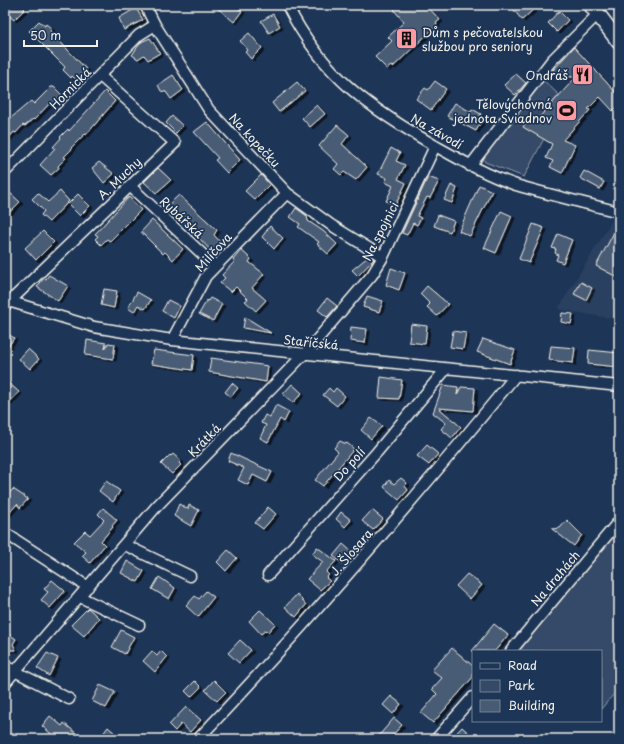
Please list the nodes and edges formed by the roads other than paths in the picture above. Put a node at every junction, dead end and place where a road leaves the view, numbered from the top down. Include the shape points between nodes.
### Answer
1 (145, 5) edge
2 (287, 5) edge
3 (595, 9) edge
4 (155, 24) junction
5 (619, 42) edge
6 (100, 76) junction
7 (435, 146) junction
8 (470, 166) junction
9 (5, 172) edge
10 (130, 186) junction
11 (288, 193) junction
12 (619, 212) edge
13 (383, 257) junction
14 (215, 266) junction
15 (7, 303) edge
16 (172, 340) junction
17 (303, 355) junction
18 (446, 368) junction
19 (516, 376) junction
20 (619, 386) edge
21 (619, 522) edge
22 (5, 533) edge
23 (125, 545) junction
24 (268, 575) dead end
25 (190, 576) dead end
26 (88, 587) junction
27 (80, 597) junction
28 (139, 625) dead end
29 (512, 650) edge
30 (5, 666) edge
31 (14, 672) junction
32 (5, 683) edge
33 (472, 698) edge
34 (69, 699) dead end
35 (198, 739) edge
36 (436, 739) edge

1 - 4 street, Na kopečku
2 - 7 street, Na závodí via 319,56 343,84 368,105
3 - 5 street
3 - 8 street
4 - 6 street, Hornická via 139,35
4 - 11 street, Na kopečku via 209,110
6 - 9 street, Hornická
6 - 10 street, A. Muchy via 175,143
7 - 8 street, Na závodí
7 - 13 street, Na spojnici
8 - 12 street, Na závodí via 515,184
10 - 14 street, Rybářská
10 - 15 street, A. Muchy
11 - 13 street, Na kopečku via 331,225
11 - 14 street, Milíčova
13 - 17 street, Na spojnici via 358,291
14 - 16 street, Milíčova via 206,276
15 - 16 street, Staříčská via 94,327
16 - 17 street, Staříčská
17 - 18 street, Staříčská
17 - 23 street, Krátká via 156,507
18 - 19 street, Staříčská
18 - 24 street, Do polí via 377,452
19 - 20 street, Staříčská
19 - 35 street, J. Šlosara via 348,576
21 - 29 street, Na drahách
22 - 26 street
23 - 25 street
23 - 26 street, Krátká
26 - 27 street, Krátká
27 - 28 street
27 - 31 street, Krátká
30 - 31 street
31 - 32 street, Krátká
31 - 34 street
33 - 36 street

